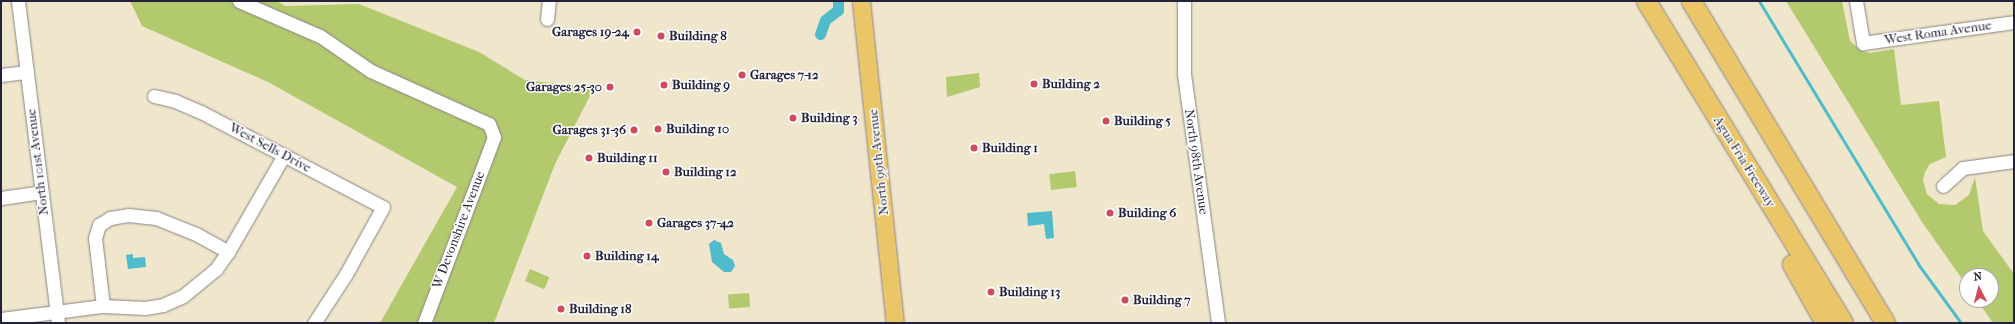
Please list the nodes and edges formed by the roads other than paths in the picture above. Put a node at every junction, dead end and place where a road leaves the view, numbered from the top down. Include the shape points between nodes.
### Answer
1 (18, 1) edge
2 (239, 1) edge
3 (549, 1) edge
4 (862, 1) edge
5 (1184, 1) edge
6 (1646, 1) edge
7 (1691, 1) edge
8 (1856, 1) edge
9 (547, 19) dead end
10 (2014, 22) edge
11 (1713, 37) junction
12 (1675, 51) junction
13 (27, 72) junction
14 (1, 75) edge
15 (154, 96) dead end
16 (284, 156) junction
17 (2014, 161) edge
18 (1943, 186) dead end
19 (42, 192) junction
20 (1, 198) edge
21 (228, 252) junction
22 (103, 306) junction
23 (57, 318) edge
24 (1, 319) edge
25 (314, 323) edge
26 (424, 323) edge
27 (895, 323) edge
28 (1218, 323) edge
29 (1825, 323) edge
30 (1843, 323) edge
31 (1885, 323) edge
32 (1900, 323) edge

1 - 13 street, North 101st Avenue
2 - 26 street, W Devonshire Avenue via 320,36 371,71 489,124 494,137
3 - 9 street
4 - 27 main road, North 99th Avenue
5 - 28 street, North 98th Avenue via 1184,74
6 - 12 highway, Agua Fria Freeway
7 - 11 highway
8 - 10 street, West Roma Avenue via 1863,43
11 - 31 highway
11 - 32 highway via 1754,90
12 - 29 highway via 1701,116 1804,284
12 - 30 highway, Agua Fria Freeway
13 - 14 street
13 - 19 street, North 101st Avenue
15 - 16 street, West Sells Drive via 175,101 201,112
16 - 21 street
16 - 25 street, West Sells Drive via 383,208 346,274
17 - 18 street via 1963,168
19 - 20 street
19 - 23 street, North 101st Avenue
21 - 22 street via 216,269 194,289 176,299 145,308
21 - 22 street via 196,234 156,218 128,215 110,218 99,225 95,238
22 - 23 street
23 - 24 street

